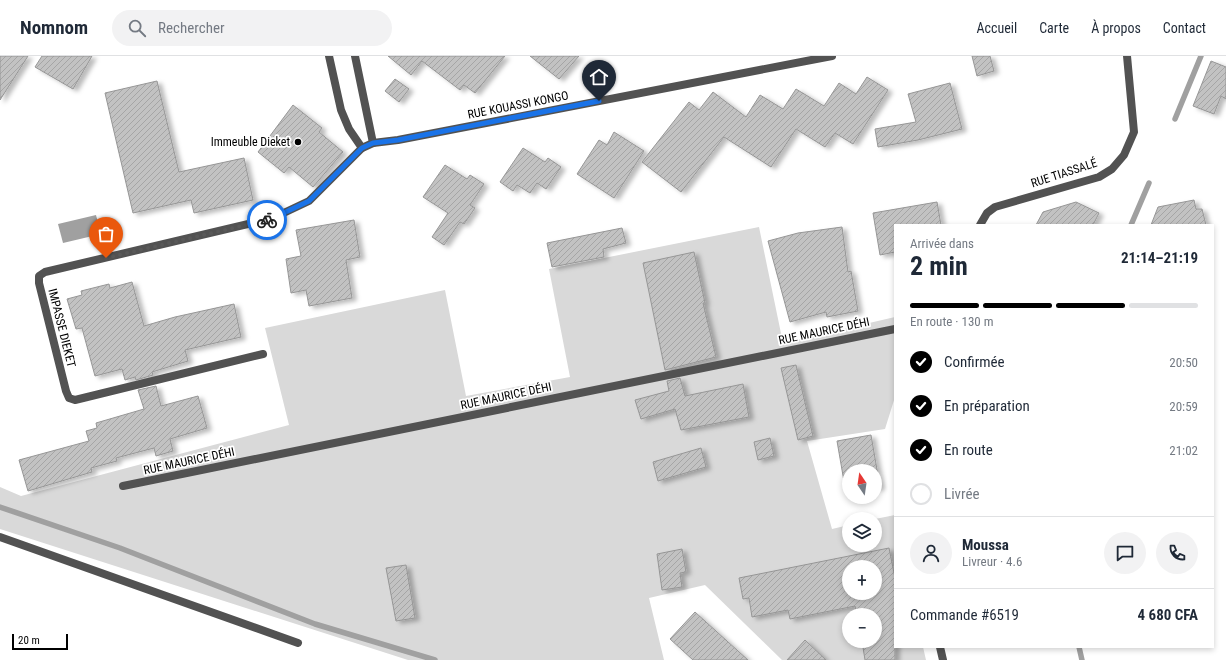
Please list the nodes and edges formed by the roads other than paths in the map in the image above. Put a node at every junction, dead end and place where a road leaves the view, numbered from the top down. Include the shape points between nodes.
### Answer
1 (329, 56) edge
2 (355, 56) edge
3 (832, 56) edge
4 (1126, 56) edge
5 (373, 143) junction
6 (362, 148) junction
7 (981, 224) edge
8 (894, 329) edge
9 (263, 354) dead end
10 (123, 486) dead end
11 (0, 537) edge
12 (298, 643) dead end
13 (940, 648) edge
14 (943, 660) edge

1 - 6 street via 341,110
2 - 5 street
3 - 5 street, RUE KOUASSI KONGO
4 - 7 street, RUE TIASSALÉ via 1134,132 1124,155 1112,169 1099,177 995,207 987,212
5 - 6 street, RUE KOUASSI KONGO
6 - 9 street, IMPASSE DIEKET via 309,201 273,218 45,272 39,276 66,391 69,398 74,400
8 - 10 street, RUE MAURICE DÉHI
11 - 12 street
13 - 14 street

